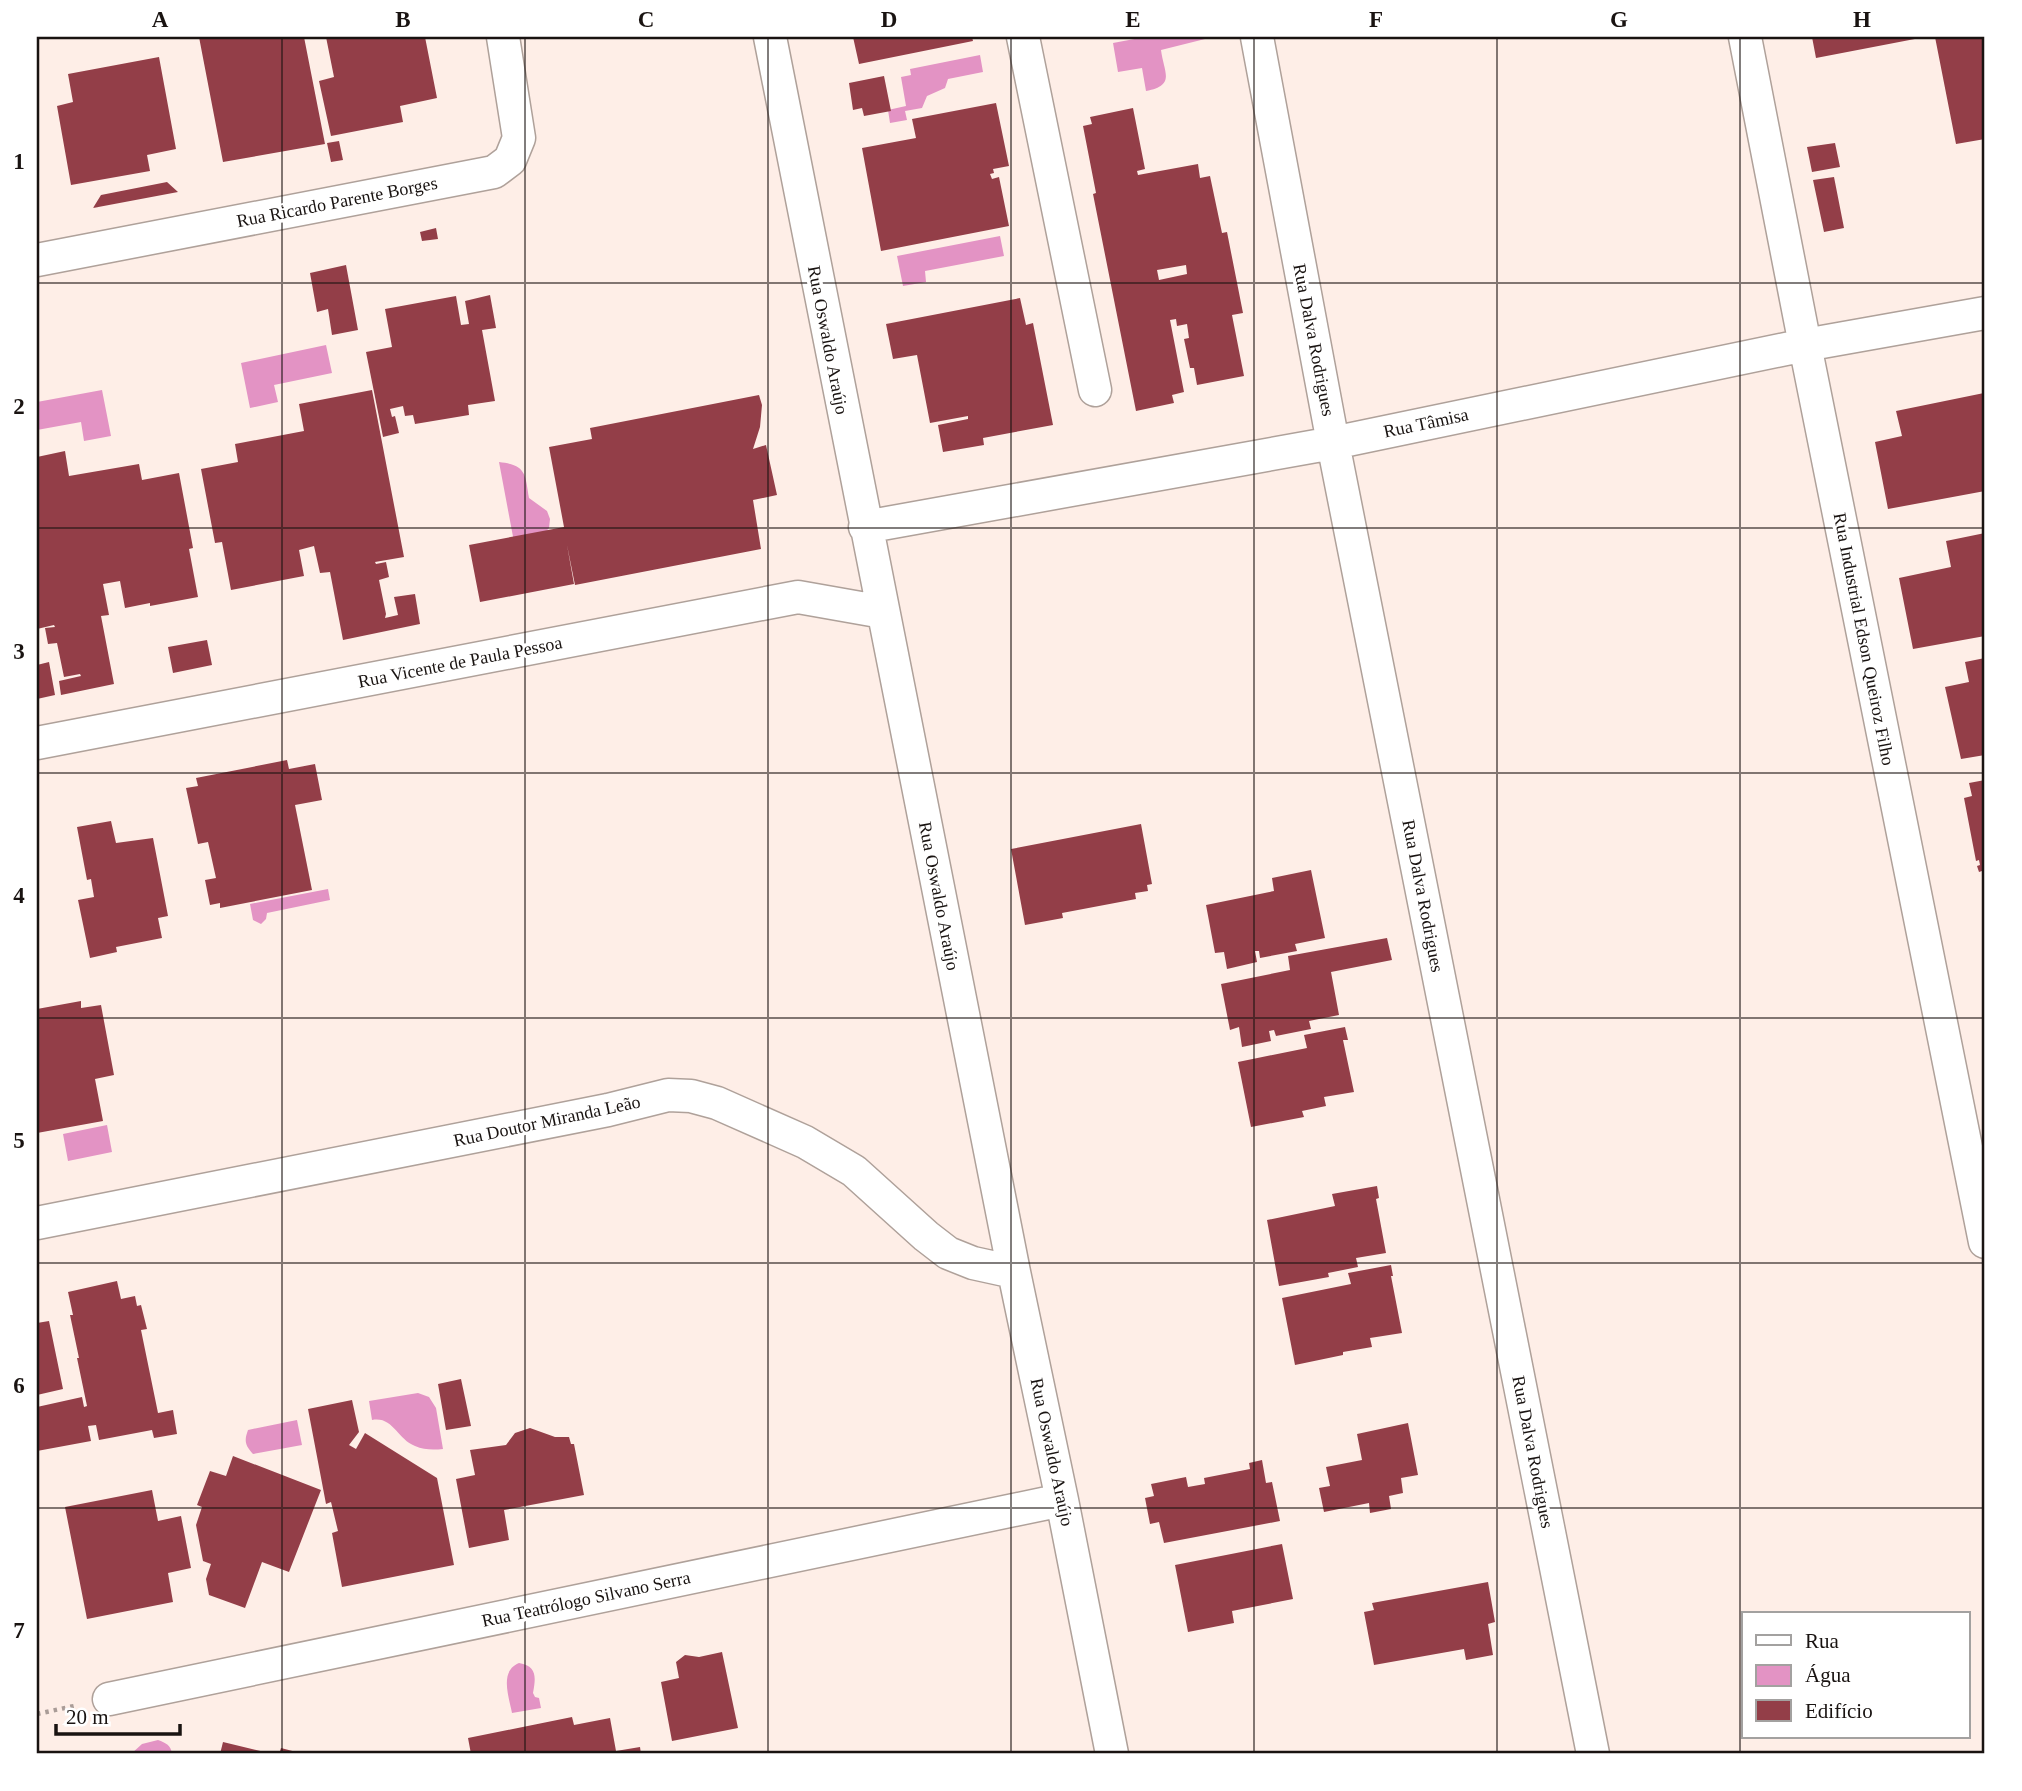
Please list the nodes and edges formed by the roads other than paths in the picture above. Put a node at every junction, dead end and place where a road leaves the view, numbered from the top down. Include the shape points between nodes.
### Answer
1 (503, 37) edge
2 (770, 37) edge
3 (1023, 37) edge
4 (1257, 37) edge
5 (1745, 37) edge
6 (37, 260) edge
7 (1985, 313) edge
8 (1805, 345) junction
9 (1095, 390) dead end
10 (1333, 443) junction
11 (865, 527) junction
12 (883, 612) junction
13 (37, 743) edge
14 (37, 1223) edge
15 (1985, 1242) edge
16 (1014, 1272) junction
17 (1062, 1500) junction
18 (109, 1699) dead end
19 (1112, 1754) edge
20 (1593, 1754) edge

1 - 6 street, Rua Ricardo Parente Borges via 519,138 510,160 494,172
2 - 11 street, Rua Oswaldo Araújo
3 - 9 street
4 - 10 street, Rua Dalva Rodrigues
5 - 8 street, Rua Industrial Edson Queiroz Filho
7 - 8 street, Rua Tâmisa
8 - 10 street, Rua Tâmisa
8 - 15 street, Rua Industrial Edson Queiroz Filho
10 - 11 street, Rua Tâmisa
10 - 20 street, Rua Dalva Rodrigues
11 - 12 street, Rua Oswaldo Araújo
12 - 13 street, Rua Vicente de Paula Pessoa via 798,597
12 - 16 street, Rua Oswaldo Araújo
14 - 16 street, Rua Doutor Miranda Leão via 668,1096 691,1096 805,1142 853,1171 948,1253 973,1264
16 - 17 street, Rua Oswaldo Araújo
17 - 18 street, Rua Teatrólogo Silvano Serra
17 - 19 street, Rua Oswaldo Araújo

